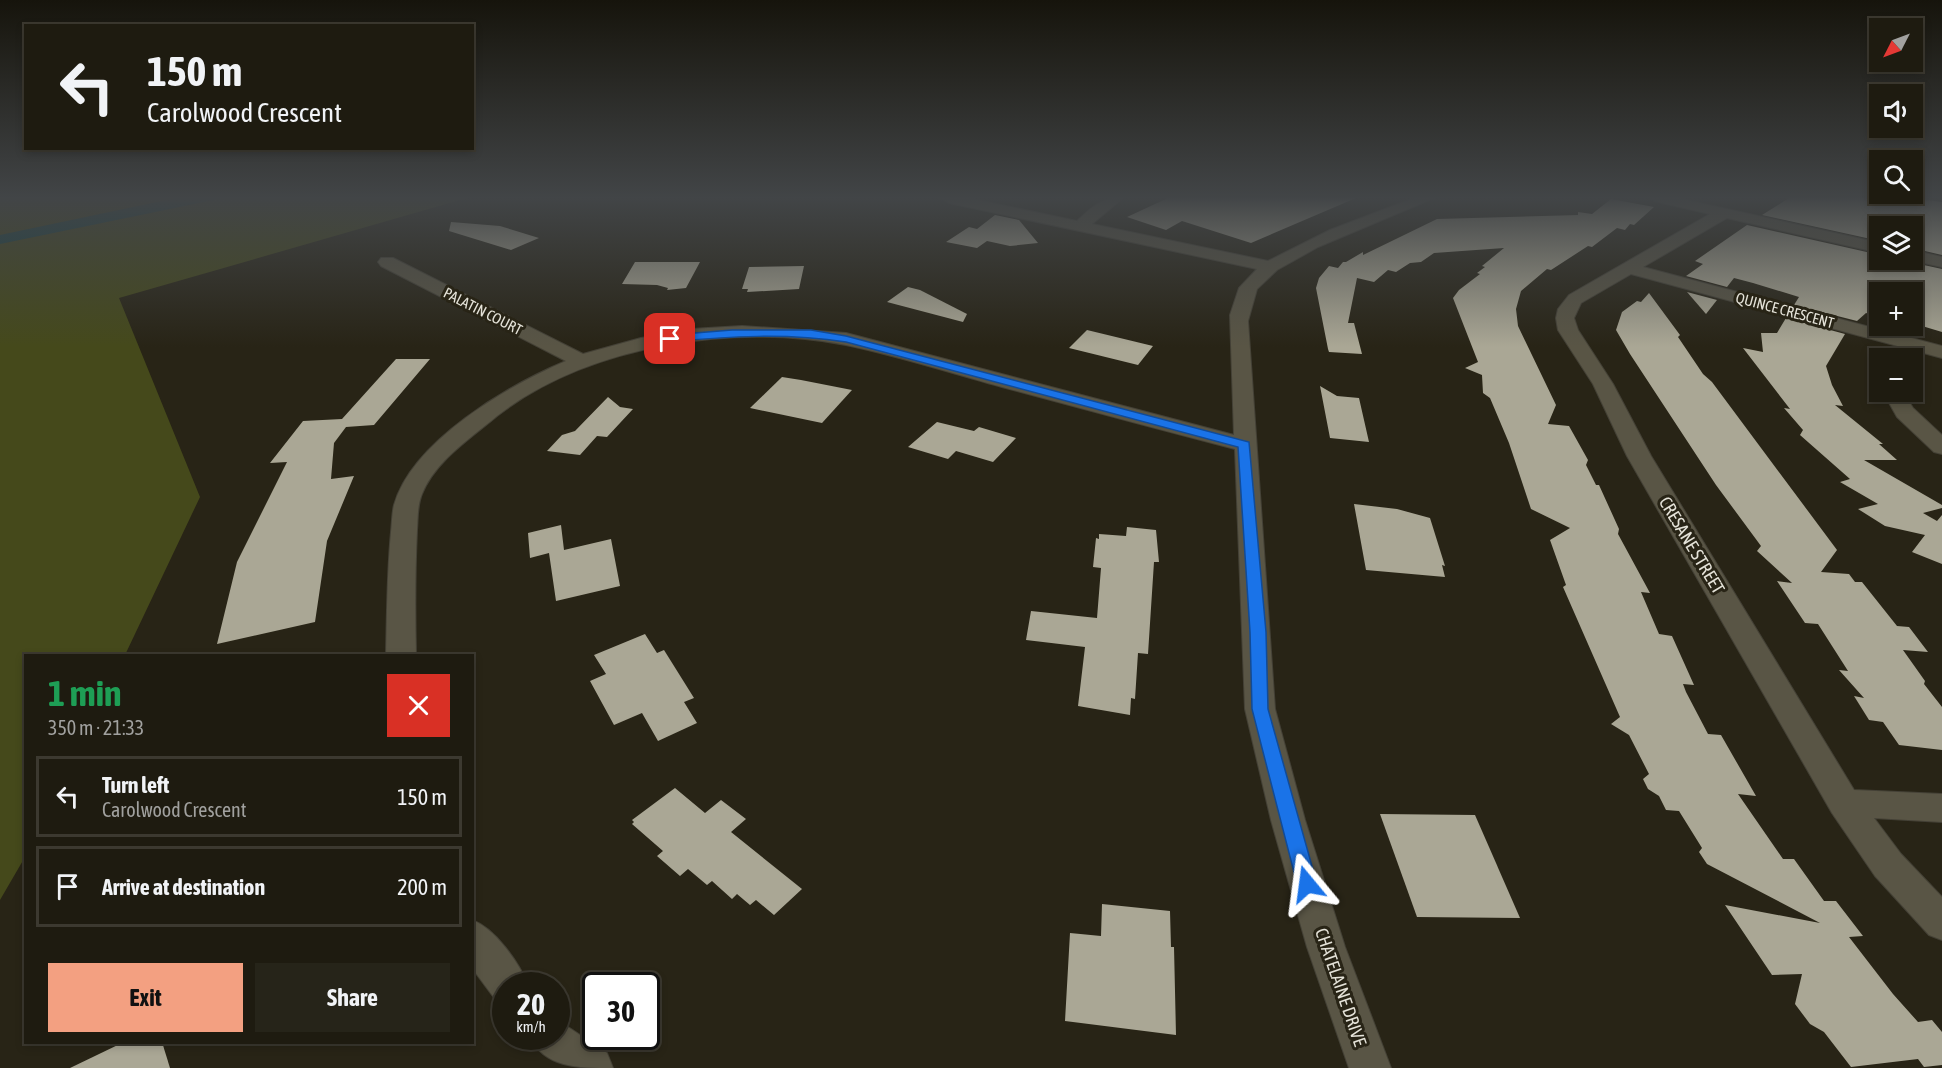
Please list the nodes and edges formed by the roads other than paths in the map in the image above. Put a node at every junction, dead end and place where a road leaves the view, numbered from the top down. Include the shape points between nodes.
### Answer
1 (1185, 248) edge
2 (1307, 248) edge
3 (1663, 248) edge
4 (1923, 258) edge
5 (387, 262) dead end
6 (1942, 262) edge
7 (1271, 267) junction
8 (1628, 268) junction
9 (1894, 348) edge
10 (1923, 351) edge
11 (1942, 352) edge
12 (579, 360) junction
13 (1899, 402) edge
14 (1244, 445) junction
15 (1942, 447) edge
16 (401, 654) edge
17 (1844, 803) junction
18 (1942, 808) edge
19 (1942, 923) edge
20 (474, 940) edge
21 (498, 972) edge
22 (568, 1050) edge
23 (592, 1068) edge
24 (1370, 1068) edge

1 - 7 street
2 - 7 street, CHATELAINE DRIVE
3 - 8 street, CRESANE STREET
4 - 6 street
5 - 12 street, PALATIN COURT
7 - 14 street, CHATELAINE DRIVE via 1241,299
8 - 9 street, QUINCE CRESCENT
8 - 17 street, CRESANE STREET via 1575,299 1567,309 1568,330 1603,384 1639,456
10 - 11 street, QUINCE CRESCENT
12 - 14 street via 644,343 702,334 811,334 846,339
12 - 16 street via 482,414 432,460 416,482 406,506 399,570
13 - 15 street
14 - 24 street, CHATELAINE DRIVE via 1260,709 1326,947
17 - 18 street
17 - 19 street, CRESANE STREET via 1888,866
20 - 21 street
22 - 23 street

